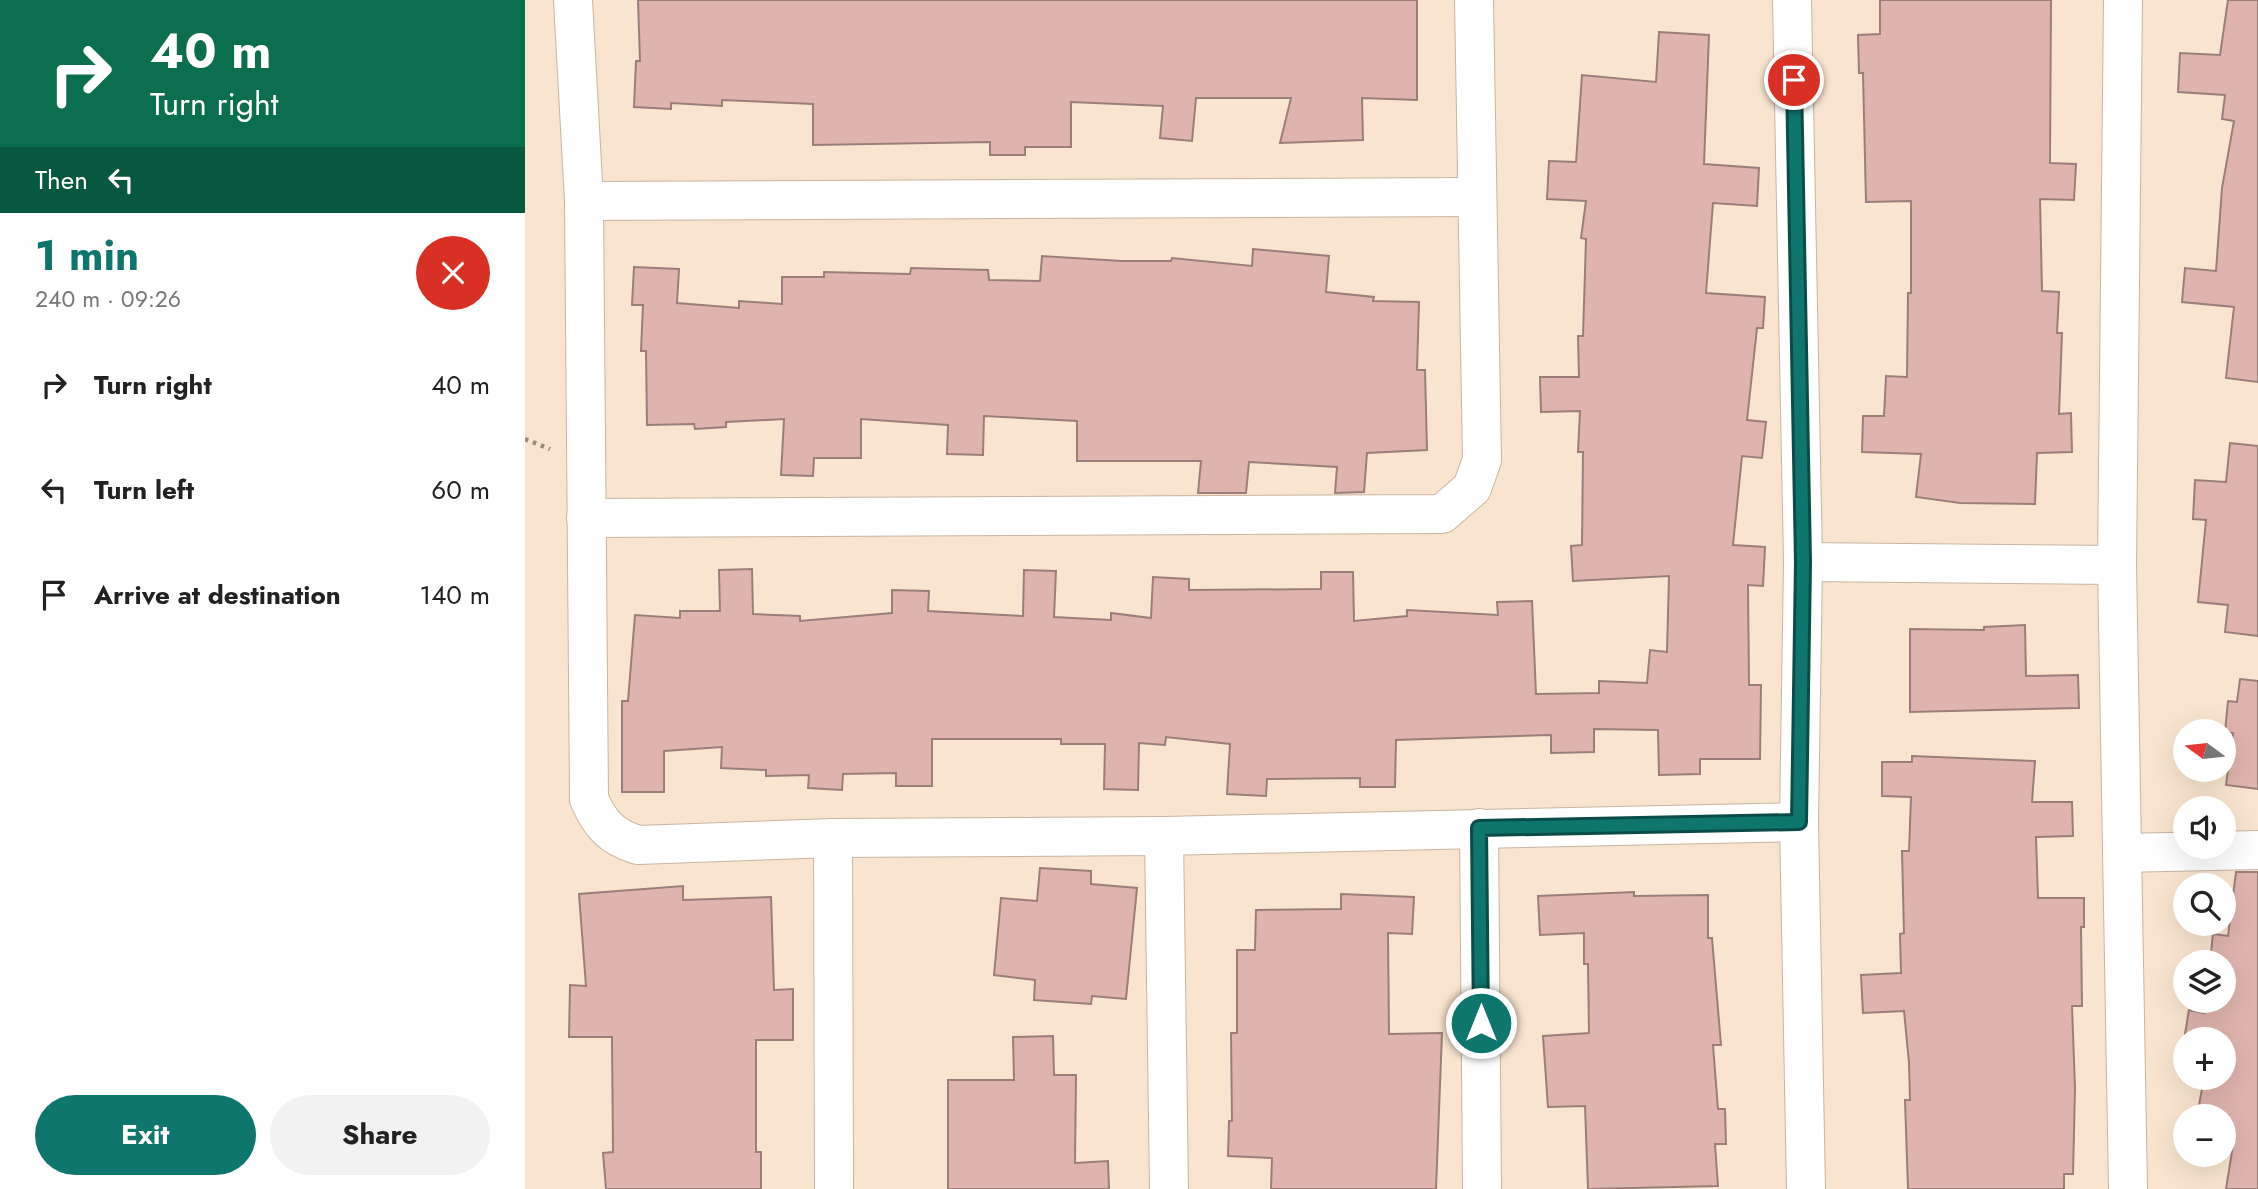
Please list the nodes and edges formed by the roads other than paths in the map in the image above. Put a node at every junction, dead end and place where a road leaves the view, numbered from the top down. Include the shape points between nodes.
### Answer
1 (573, 0) edge
2 (1474, 0) edge
3 (1792, 0) edge
4 (2123, 0) edge
5 (1475, 197) junction
6 (584, 201) junction
7 (586, 518) junction
8 (1803, 562) junction
9 (2117, 565) junction
10 (1799, 822) junction
11 (1479, 828) junction
12 (1164, 836) junction
13 (832, 838) junction
14 (2258, 850) edge
15 (2122, 853) junction
16 (834, 1189) edge
17 (1169, 1189) edge
18 (1482, 1189) edge
19 (1806, 1189) edge
20 (2128, 1189) edge

1 - 6 street
2 - 5 street
3 - 8 street
4 - 9 street
5 - 6 street
5 - 7 street via 1482,460 1472,488 1442,514
6 - 7 street
7 - 13 street via 589,799 599,822 617,839 638,845
8 - 9 street
8 - 10 street
9 - 15 street
10 - 11 street
10 - 19 street
11 - 12 street
11 - 18 street
12 - 13 street
12 - 17 street
13 - 16 street
14 - 15 street
15 - 20 street

